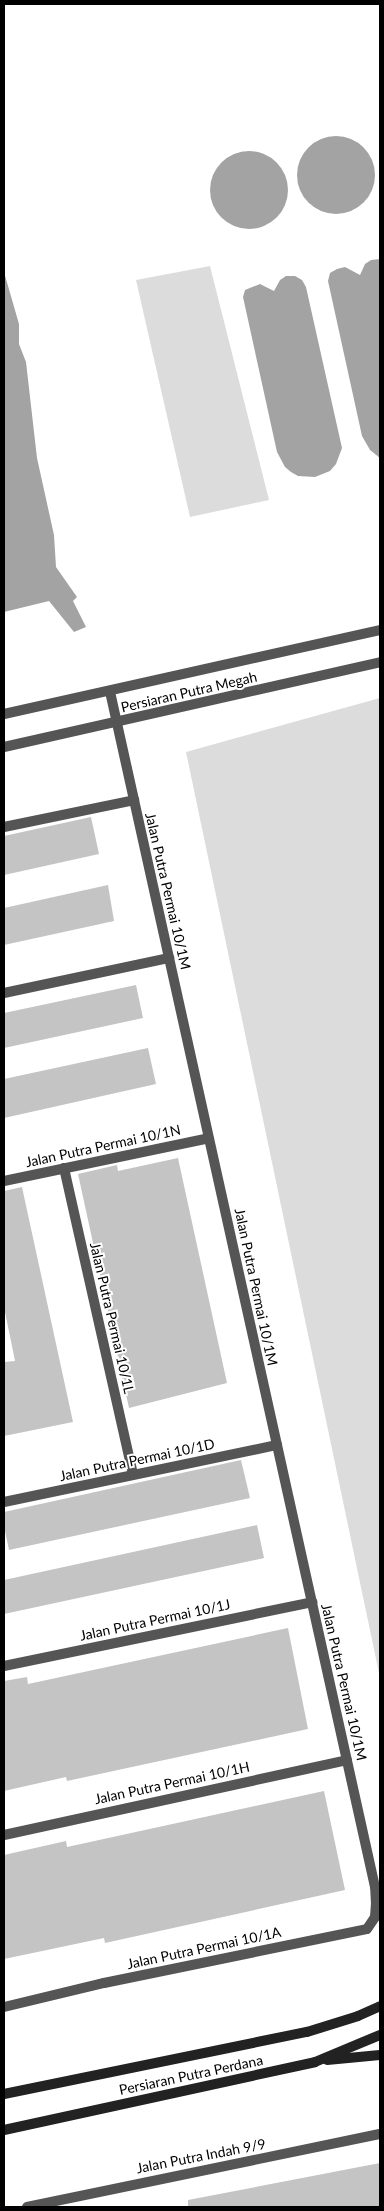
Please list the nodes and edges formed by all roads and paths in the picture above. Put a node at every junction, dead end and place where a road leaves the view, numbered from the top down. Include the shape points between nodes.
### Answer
1 (380, 630) edge
2 (380, 662) edge
3 (110, 692) junction
4 (4, 714) edge
5 (117, 723) junction
6 (4, 747) edge
7 (134, 800) junction
8 (4, 827) edge
9 (169, 958) junction
10 (4, 993) edge
11 (209, 1138) junction
12 (64, 1168) junction
13 (4, 1181) edge
14 (277, 1445) junction
15 (133, 1474) junction
16 (4, 1502) edge
17 (312, 1602) junction
18 (4, 1666) edge
19 (347, 1760) junction
20 (4, 1835) edge
21 (375, 1888) joint
22 (380, 2006) edge
23 (4, 2007) edge
24 (380, 2035) edge
25 (380, 2055) edge
26 (315, 2062) junction
27 (4, 2094) edge
28 (4, 2130) edge
29 (380, 2134) edge
30 (27, 2207) edge

1 - 3 street, Persiaran Putra Megah
2 - 5 street, Persiaran Putra Megah
3 - 4 street, Persiaran Putra Megah
3 - 5 street, Jalan Putra Permai 10/1M
5 - 6 street, Persiaran Putra Megah
5 - 7 street, Jalan Putra Permai 10/1M
7 - 8 street
7 - 9 street, Jalan Putra Permai 10/1M
9 - 10 street
9 - 11 street, Jalan Putra Permai 10/1M
11 - 12 street, Jalan Putra Permai 10/1N
11 - 14 street, Jalan Putra Permai 10/1M
12 - 13 street, Jalan Putra Permai 10/1N
12 - 15 street, Jalan Putra Permai 10/1L
14 - 15 street, Jalan Putra Permai 10/1D
14 - 17 street, Jalan Putra Permai 10/1M
15 - 16 street, Jalan Putra Permai 10/1D
17 - 18 street, Jalan Putra Permai 10/1J
17 - 19 street, Jalan Putra Permai 10/1M
19 - 20 street, Jalan Putra Permai 10/1H
19 - 21 street, Jalan Putra Permai 10/1M
21 - 23 street, Jalan Putra Permai 10/1A via 375,1917 367,1928
22 - 27 main road, Persiaran Putra Perdana via 307,2032
24 - 26 main road, Persiaran Putra Perdana
25 - 26 main road
26 - 28 main road, Persiaran Putra Perdana
29 - 30 street, Jalan Putra Indah 9/9

